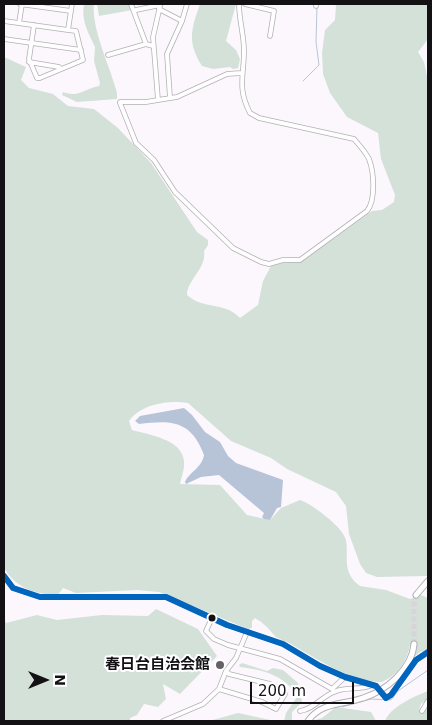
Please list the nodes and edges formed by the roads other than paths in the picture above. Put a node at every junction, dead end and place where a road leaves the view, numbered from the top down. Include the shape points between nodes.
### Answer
1 (21, 4) edge
2 (72, 4) edge
3 (132, 4) edge
4 (187, 4) edge
5 (239, 4) edge
6 (245, 4) edge
7 (160, 6) edge
8 (136, 10) junction
9 (70, 11) junction
10 (4, 21) edge
11 (182, 21) junction
12 (19, 23) junction
13 (34, 25) junction
14 (68, 30) junction
15 (270, 36) dead end
16 (4, 39) edge
17 (31, 44) junction
18 (146, 44) junction
19 (153, 46) junction
20 (81, 50) junction
21 (108, 55) dead end
22 (29, 62) junction
23 (61, 69) junction
24 (241, 73) junction
25 (170, 98) junction
26 (158, 100) junction
27 (4, 576) edge
28 (428, 581) edge
29 (416, 595) tunnel mouth
30 (212, 618) junction
31 (248, 632) junction
32 (414, 644) tunnel mouth
33 (240, 649) junction
34 (428, 652) edge
35 (226, 671) junction
36 (345, 677) junction
37 (372, 685) junction
38 (219, 689) junction
39 (333, 690) junction
40 (379, 690) junction
41 (428, 701) edge
42 (300, 711) dead end
43 (422, 711) dead end
44 (163, 721) edge
45 (308, 721) edge

1 - 9 street
1 - 12 street
2 - 9 street
3 - 8 street
4 - 11 street
5 - 24 street via 244,52
6 - 15 street via 274,11
7 - 8 street
7 - 11 street
7 - 19 street via 153,31
8 - 18 street
9 - 14 street
10 - 12 street
11 - 25 street via 167,54
12 - 13 street
13 - 14 street
13 - 17 street
14 - 20 street via 76,31
16 - 17 street
17 - 20 street
17 - 22 street
18 - 19 street
18 - 21 street
19 - 26 street
20 - 23 street via 83,60
22 - 23 street via 59,66
22 - 23 street via 36,78
24 - 25 street via 227,74
24 - 26 street via 250,113 352,137 369,160 372,177 369,209 300,260 266,264 241,253 175,192 154,160 136,143 120,101
25 - 26 street
27 - 30 street via 13,588 36,597 163,596
28 - 29 street
30 - 31 street
30 - 33 street via 206,628 207,633
31 - 33 street
31 - 36 street via 283,644
32 - 40 street via 412,657 405,668
33 - 35 street
33 - 39 street via 280,659
34 - 40 street via 420,656 388,697
35 - 38 street
35 - 38 street via 270,684 285,694 276,709
36 - 37 street
36 - 39 street
37 - 39 street
37 - 40 street
38 - 44 street via 203,704
39 - 42 street via 312,707
40 - 45 street via 364,698 325,707
41 - 43 street

